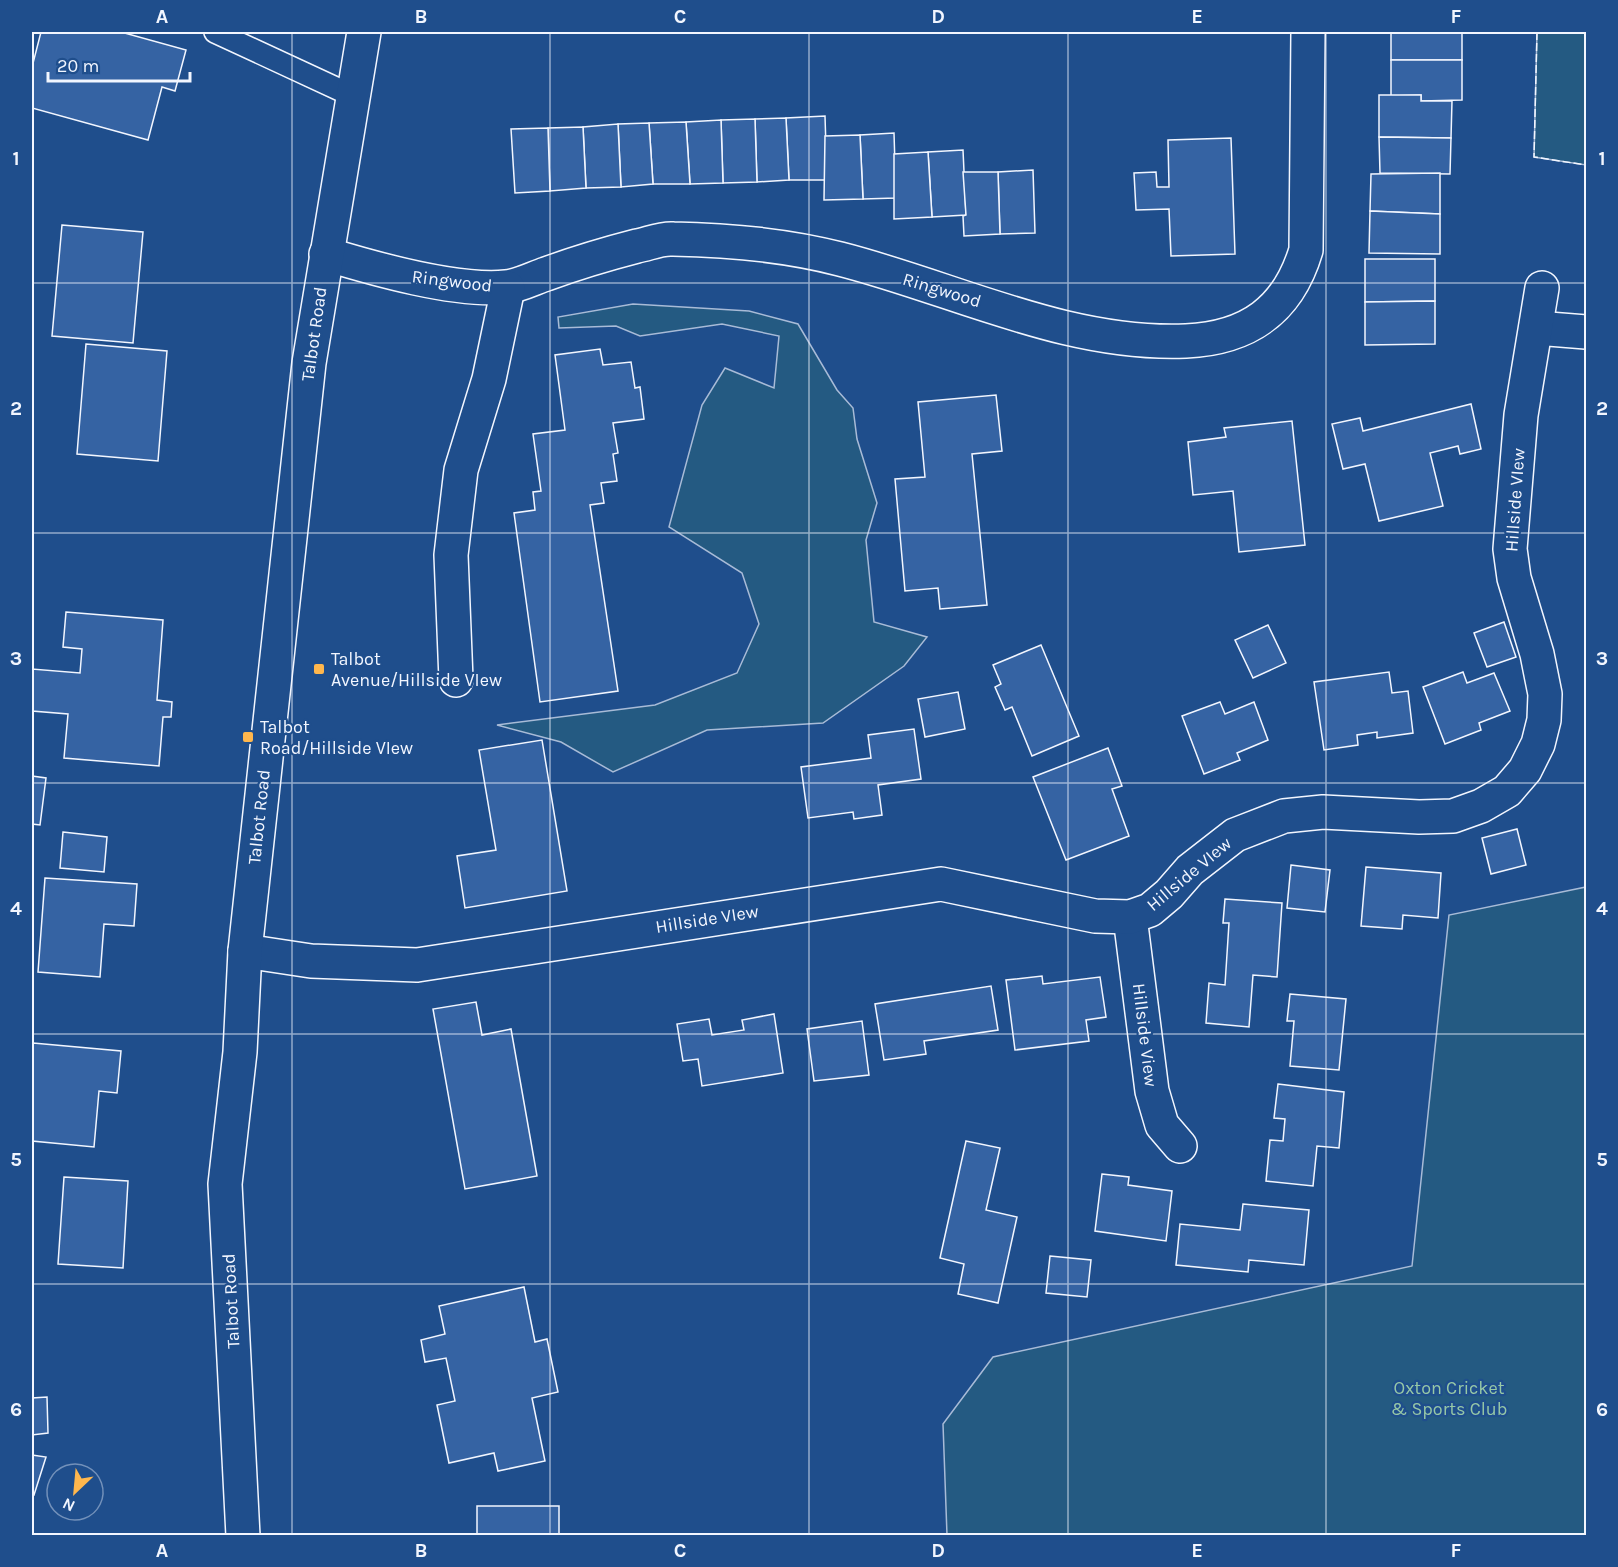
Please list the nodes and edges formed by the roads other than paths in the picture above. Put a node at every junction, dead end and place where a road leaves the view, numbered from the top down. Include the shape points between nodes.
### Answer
1 (215, 32) edge
2 (364, 32) edge
3 (1308, 32) edge
4 (353, 96) junction
5 (326, 254) junction
6 (508, 288) junction
7 (1542, 288) dead end
8 (1536, 328) junction
9 (1587, 333) edge
10 (456, 680) dead end
11 (1130, 917) junction
12 (245, 951) junction
13 (1180, 1146) dead end
14 (243, 1536) edge

1 - 4 lane
2 - 4 street, Talbot Road
3 - 6 street, Ringwood via 1306,250 1298,276 1280,303 1257,322 1231,335 1186,341 1066,329 839,258 756,243 668,238 588,258
4 - 5 street, Talbot Road
5 - 6 street, Ringwood via 384,272 468,286
5 - 12 street, Talbot Road via 309,363
6 - 10 street via 489,380 461,470 451,555
7 - 8 street, Hillside VIew
8 - 9 street
8 - 11 street, Hillside VIew via 1521,415 1510,549 1545,694 1544,720 1526,770 1507,791 1453,816 1323,812 1284,816 1259,824 1235,835 1190,870 1150,910
11 - 12 street, Hillside VIew via 1095,916 941,884 417,965 311,961
11 - 13 street, Hillside View via 1152,1090 1162,1125
12 - 14 street, Talbot Road via 240,1052 225,1184

